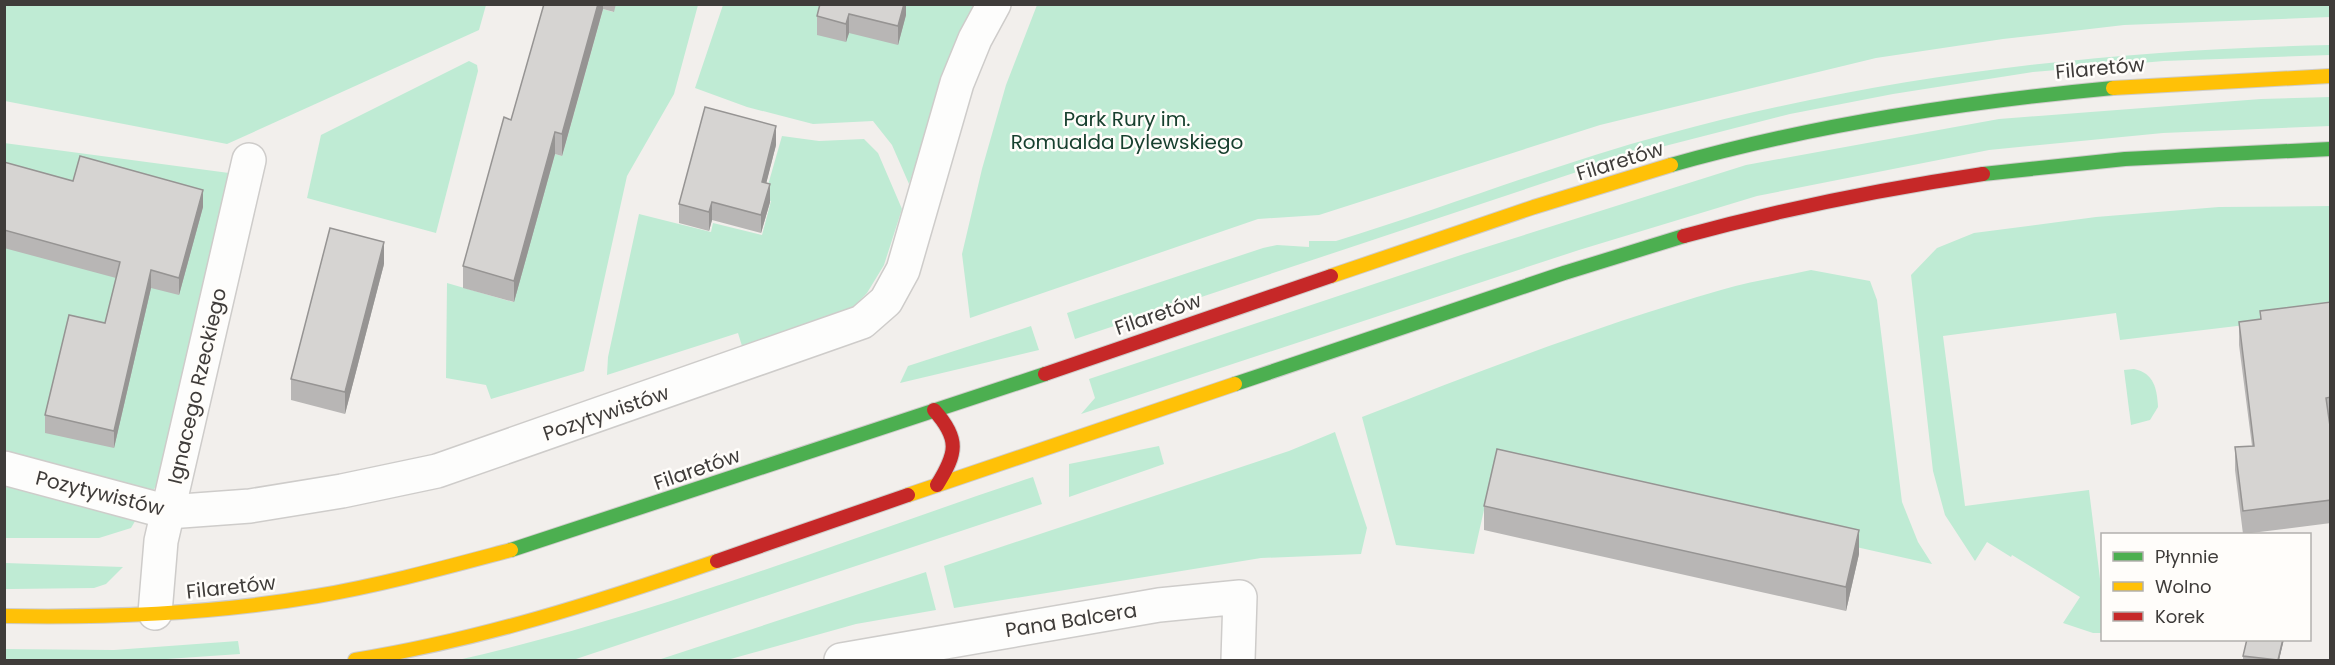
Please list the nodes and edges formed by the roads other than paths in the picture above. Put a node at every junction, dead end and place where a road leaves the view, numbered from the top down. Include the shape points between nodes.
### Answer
1 (994, 4) edge
2 (2331, 76) edge
3 (2331, 149) edge
4 (249, 160) dead end
5 (934, 410) junction
6 (4, 468) edge
7 (937, 485) junction
8 (168, 512) junction
9 (155, 614) junction
10 (4, 616) edge
11 (355, 660) edge
12 (841, 660) edge
13 (1238, 660) edge

1 - 8 street, Pozytywistów via 957,83 903,270 886,301 862,322 437,471 250,506
2 - 5 main road, Filaretów via 2191,80 2014,96 1764,141 1560,200
3 - 7 main road via 2186,153 2075,163 1930,183 1784,210 1594,264
4 - 8 street, Ignacego Rzeckiego
5 - 7 main road via 943,418 954,442 953,461
5 - 9 main road, Filaretów via 615,517 404,578 256,605
6 - 8 street, Pozytywistów
7 - 11 main road via 602,600 423,649
8 - 9 street, Ignacego Rzeckiego via 161,541
9 - 10 main road, Filaretów
12 - 13 street, Pana Balcera via 1159,605 1240,597

